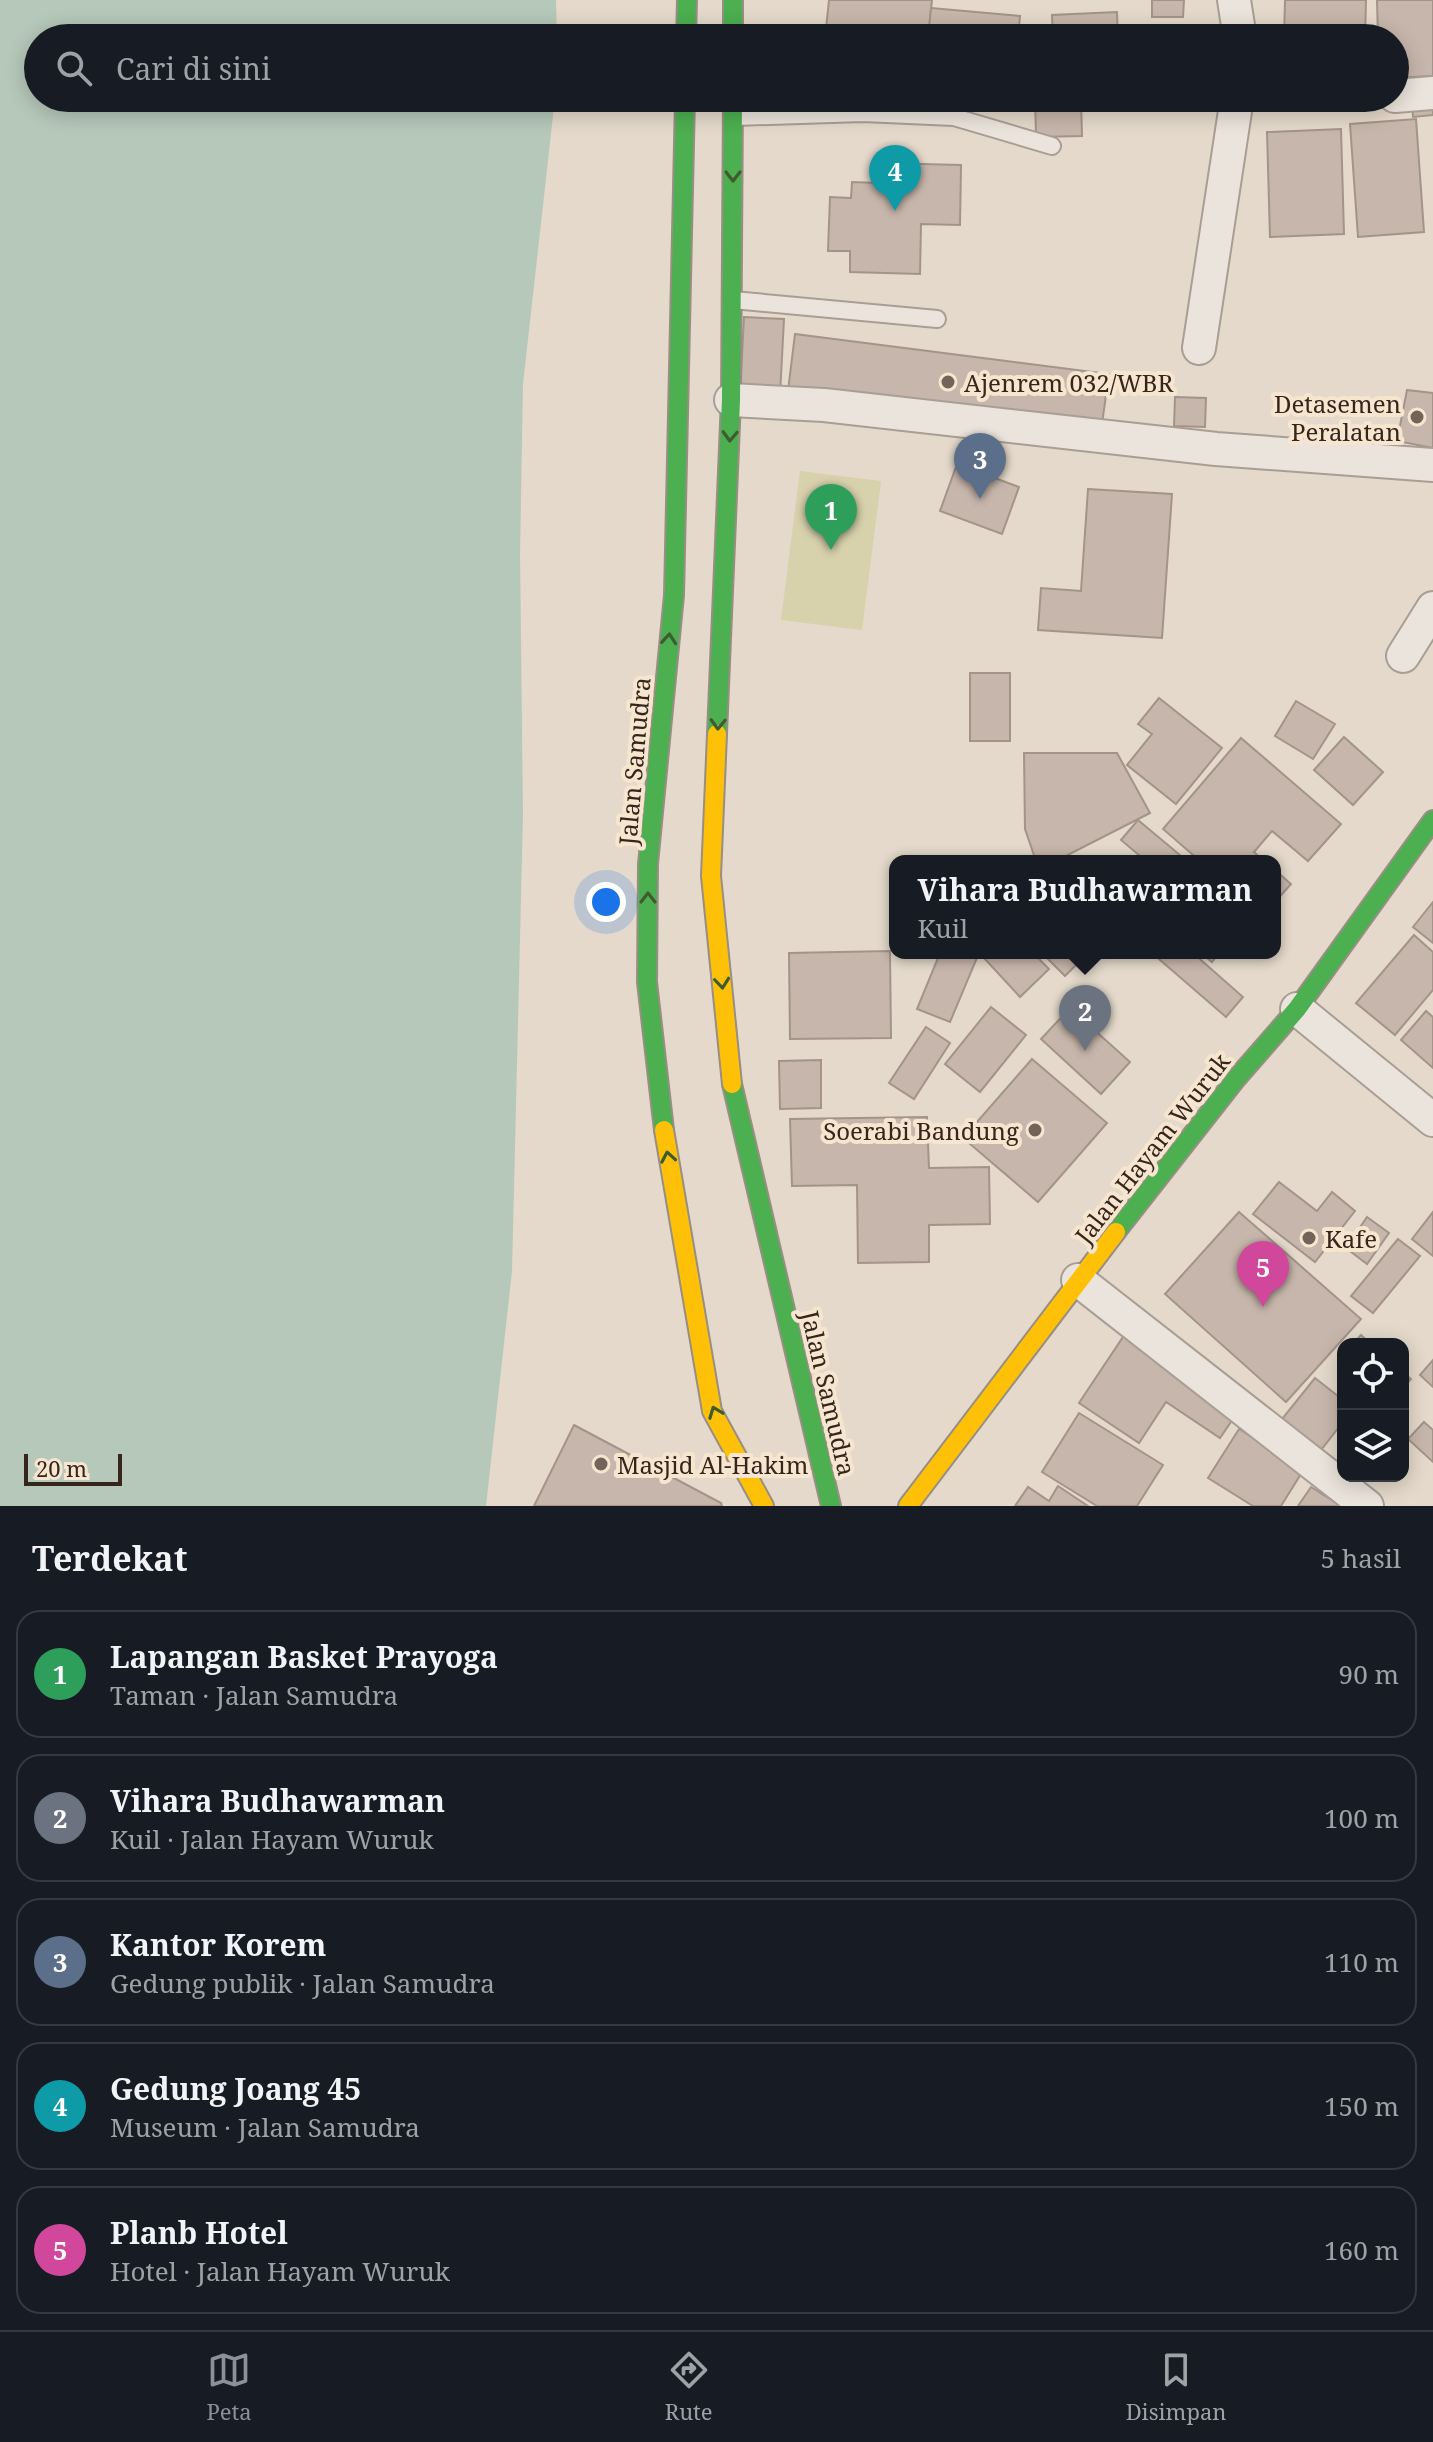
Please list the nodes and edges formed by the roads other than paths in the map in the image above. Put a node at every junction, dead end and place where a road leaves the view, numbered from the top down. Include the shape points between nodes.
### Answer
1 (687, 0) edge
2 (733, 0) edge
3 (1234, 0) edge
4 (686, 24) edge
5 (733, 24) edge
6 (1238, 24) edge
7 (1433, 93) edge
8 (1409, 95) edge
9 (685, 112) edge
10 (733, 112) edge
11 (853, 112) edge
12 (1235, 112) edge
13 (1052, 146) dead end
14 (732, 300) junction
15 (937, 319) dead end
16 (1199, 348) dead end
17 (731, 400) junction
18 (1433, 465) edge
19 (1433, 608) edge
20 (1403, 656) dead end
21 (1433, 820) edge
22 (1297, 1009) junction
23 (1433, 1120) edge
24 (1078, 1280) junction
25 (764, 1506) edge
26 (831, 1506) edge
27 (908, 1506) edge
28 (1367, 1506) edge

1 - 4 main road
2 - 5 main road
3 - 6 street
7 - 8 street
25 -> 9 main road, Jalan Samudra via 712,1411 661,1114 647,982 648,864 674,595
10 -> 14 main road, Jalan Samudra
11 - 13 lane via 954,117
12 - 16 street
14 - 15 lane
14 - 17 main road, Jalan Samudra
17 - 18 street via 824,405 1216,449
17 -> 26 main road, Jalan Samudra via 711,876 733,1093
19 - 20 street
21 - 22 main road, Jalan Hayam Wuruk
22 - 23 street
22 - 24 main road, Jalan Hayam Wuruk
24 - 27 main road, Jalan Hayam Wuruk
24 - 28 street

